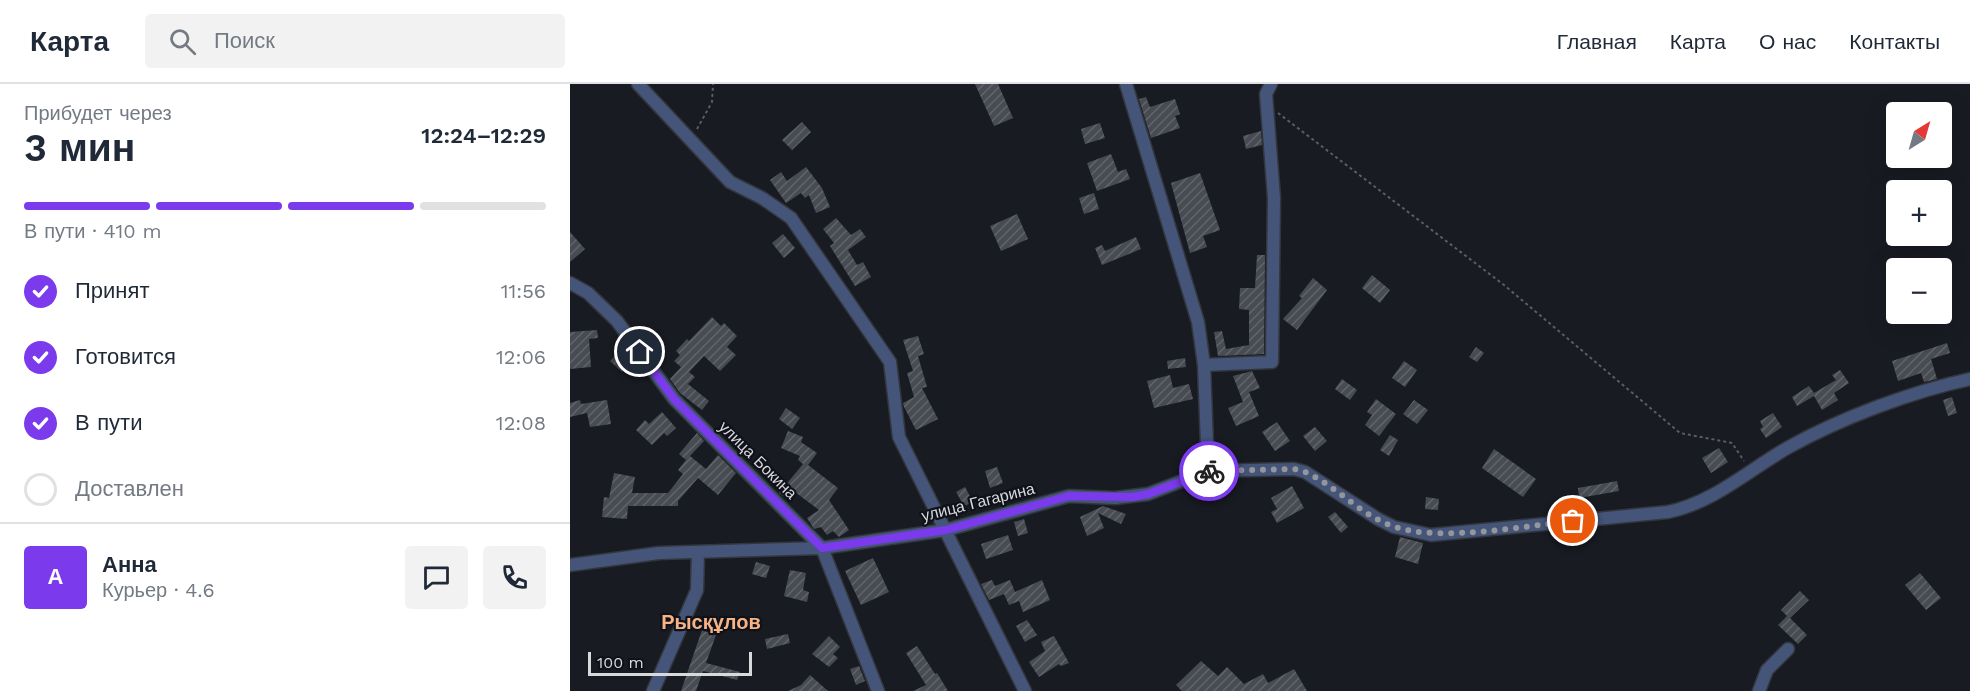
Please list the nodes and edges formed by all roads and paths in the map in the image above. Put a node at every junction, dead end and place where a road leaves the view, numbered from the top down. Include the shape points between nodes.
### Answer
1 (638, 84) edge
2 (713, 84) edge
3 (1126, 84) edge
4 (1271, 84) edge
5 (1266, 104) junction
6 (692, 140) junction
7 (570, 283) edge
8 (1204, 365) junction
9 (1970, 379) edge
10 (1208, 471) junction
11 (1750, 471) junction
12 (946, 530) junction
13 (822, 548) junction
14 (698, 552) junction
15 (570, 565) edge
16 (1788, 649) dead end
17 (653, 691) edge
18 (878, 691) edge
19 (1025, 691) edge
20 (1759, 691) edge

1 - 6 street
2 - 6 path via 712,102
3 - 8 street via 1198,322
4 - 5 street
5 - 8 street via 1274,198 1272,362
5 - 11 path via 1504,285 1680,433 1732,443
6 - 12 street via 730,182 791,218 890,362 899,437
7 - 13 street, улица Бокина via 588,293 617,321 674,399
8 - 10 street
9 - 11 street, улица Гагарина via 1914,393 1803,440
10 - 11 street, улица Гагарина via 1294,469 1316,477 1394,527 1431,535 1668,512 1701,501
10 - 12 street, улица Гагарина via 1148,494 1115,498 1069,496
12 - 13 street, улица Гагарина
12 - 19 street
13 - 14 street, улица Гагарина
13 - 18 street, улица Бокина
14 - 15 street, улица Гагарина
14 - 17 street via 697,590
16 - 20 street via 1767,669

